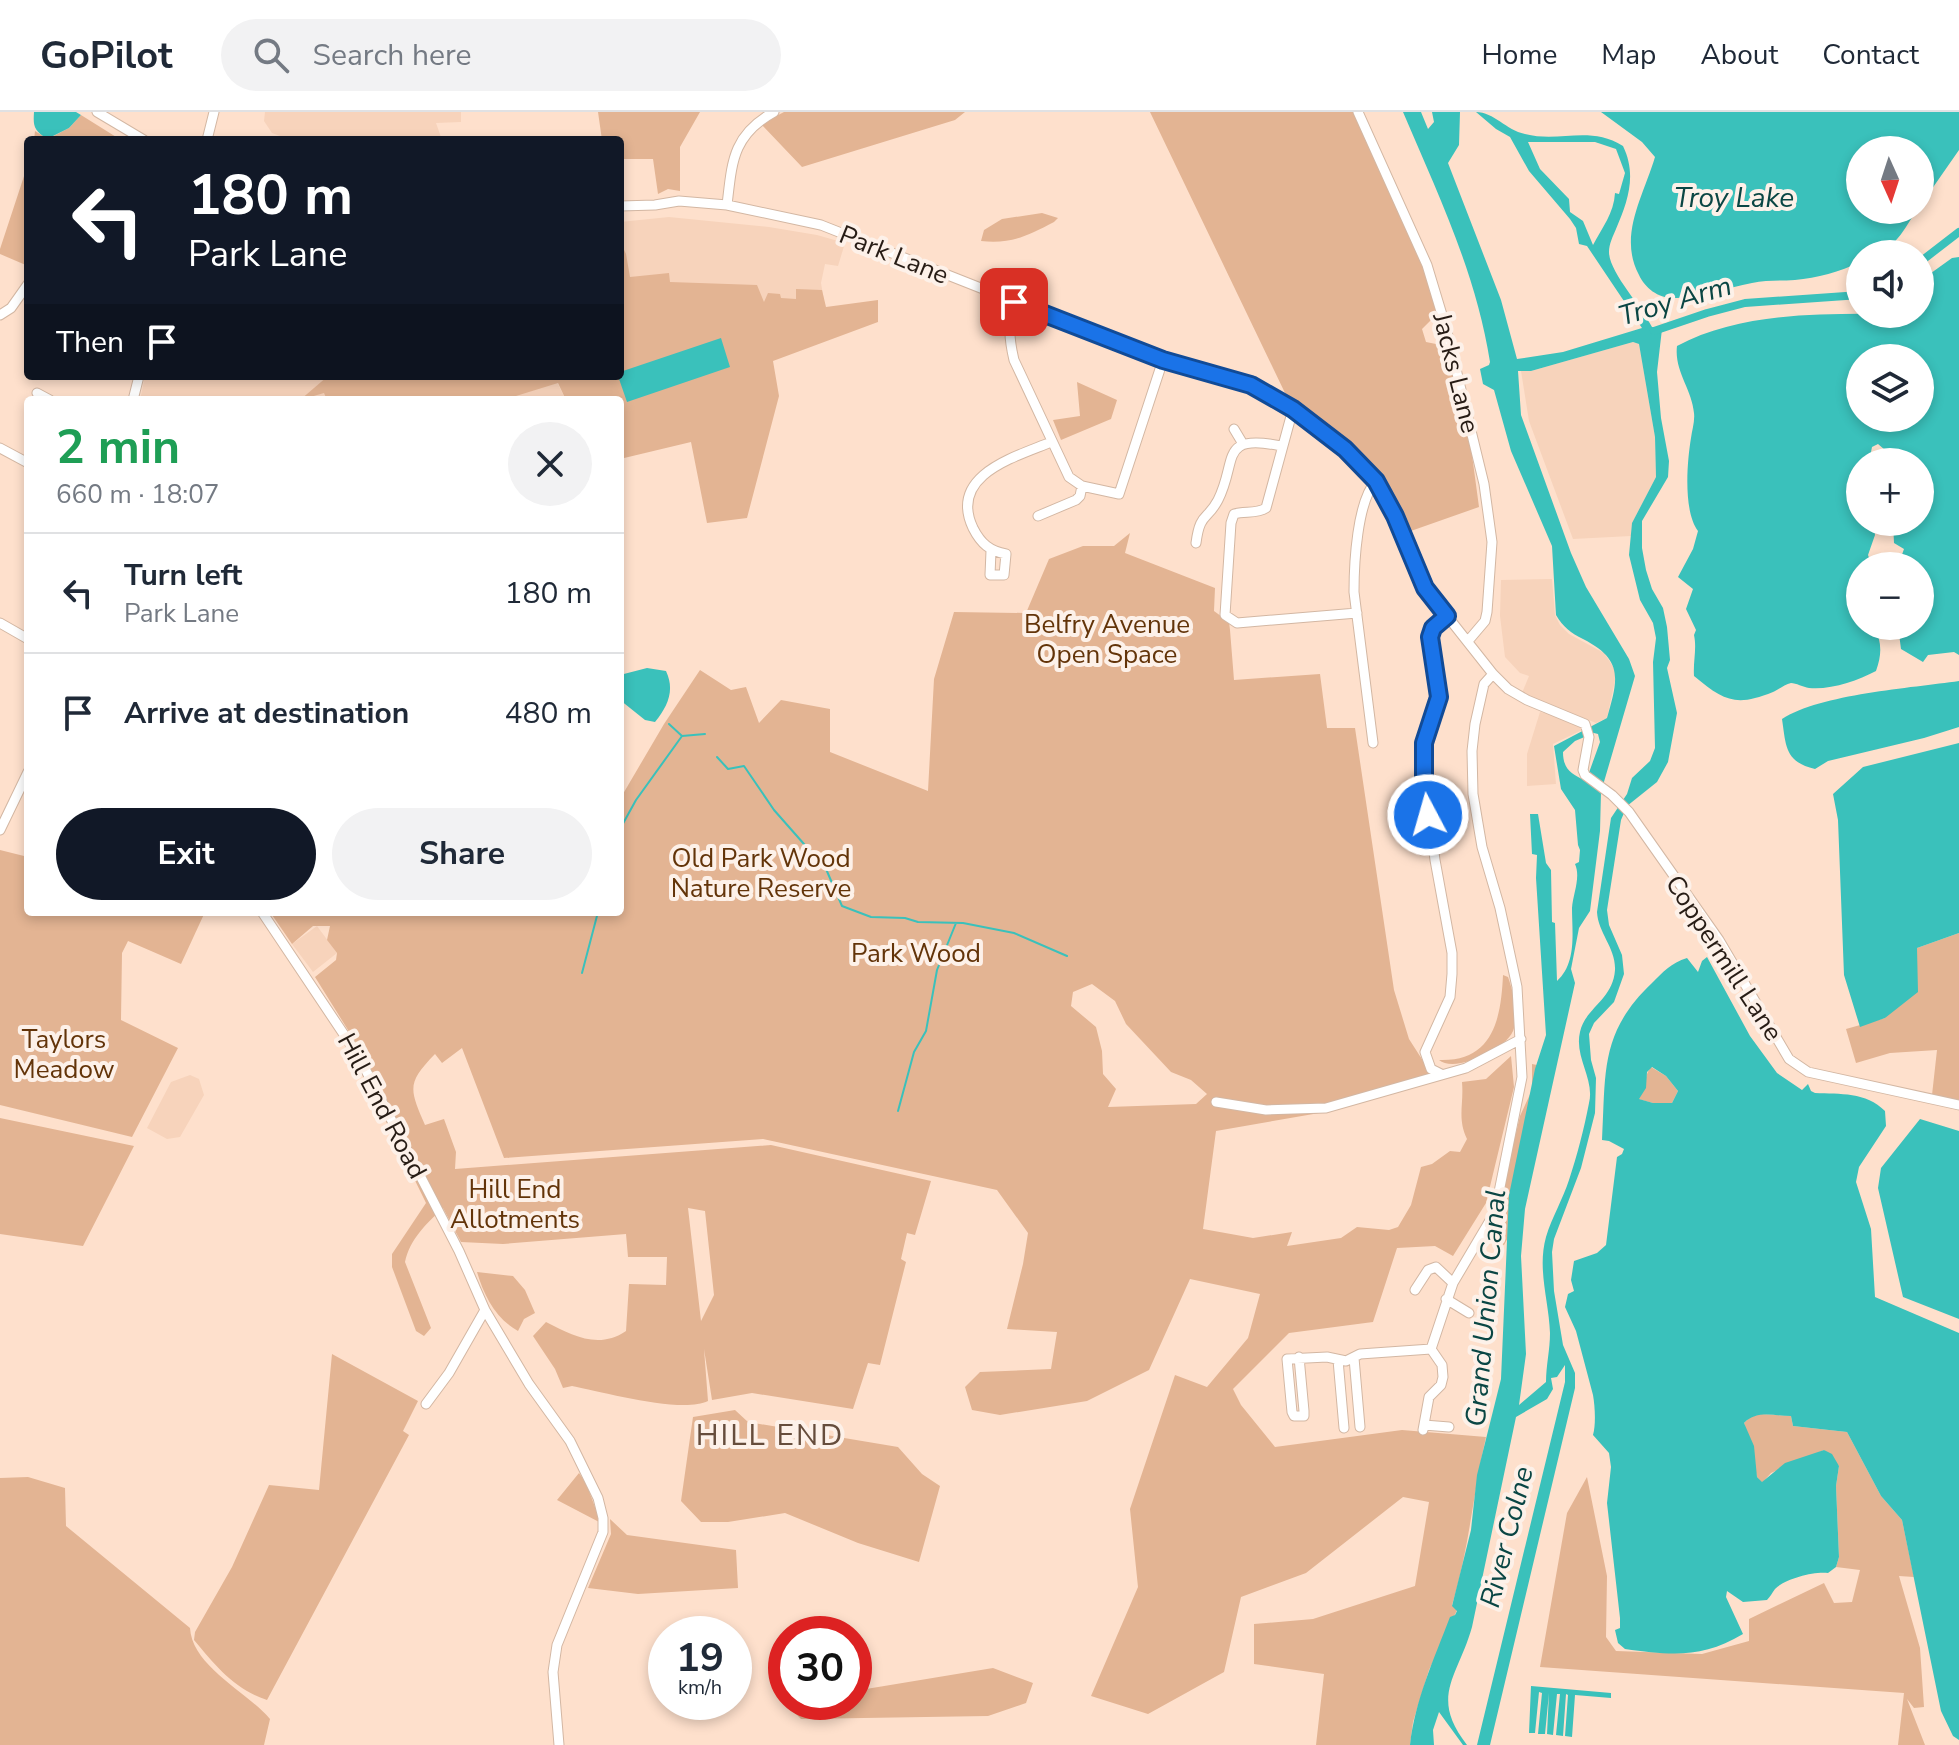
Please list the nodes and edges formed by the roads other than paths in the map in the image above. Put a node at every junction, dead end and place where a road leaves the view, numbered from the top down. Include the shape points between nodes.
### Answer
1 (97, 112) edge
2 (214, 112) edge
3 (774, 112) edge
4 (1358, 112) edge
5 (137, 136) edge
6 (208, 136) edge
7 (727, 205) junction
8 (624, 206) edge
9 (24, 290) edge
10 (1014, 302) junction
11 (0, 315) edge
12 (1163, 360) junction
13 (37, 393) dead end
14 (43, 396) edge
15 (1293, 409) junction
16 (1234, 429) dead end
17 (1051, 442) junction
18 (1243, 444) junction
19 (1281, 446) junction
20 (0, 448) edge
21 (24, 461) edge
22 (1376, 481) junction
23 (1082, 486) junction
24 (1038, 516) dead end
25 (1196, 543) dead end
26 (991, 551) dead end
27 (1357, 613) junction
28 (1447, 616) junction
29 (0, 623) edge
30 (24, 637) edge
31 (1468, 641) junction
32 (1493, 674) junction
33 (1573, 718) joint
34 (1373, 743) dead end
35 (24, 780) edge
36 (0, 830) edge
37 (265, 916) edge
38 (1521, 1039) junction
39 (1441, 1074) junction
40 (1216, 1102) dead end
41 (1959, 1105) edge
42 (1453, 1283) junction
43 (1415, 1290) dead end
44 (1446, 1299) junction
45 (485, 1310) junction
46 (1469, 1313) dead end
47 (1431, 1349) junction
48 (1295, 1358) junction
49 (1354, 1358) junction
50 (1338, 1360) junction
51 (426, 1404) dead end
52 (1360, 1427) dead end
53 (1449, 1427) dead end
54 (1344, 1428) dead end
55 (559, 1745) edge

1 - 5 street
2 - 6 street
3 - 7 street via 759,120 737,148
4 - 31 street, Jacks Lane via 1427,265 1484,484 1492,542 1487,612
7 - 8 street, Park Lane via 679,201
7 - 10 street, Park Lane via 821,225
9 - 11 street
10 - 12 street, Park Lane
10 - 17 street via 1009,340 1014,360
12 - 15 street, Park Lane via 1251,385
12 - 23 street via 1119,494
13 - 14 street
15 - 19 street
15 - 22 street, Park Lane
16 - 18 street
17 - 23 street via 1069,477
17 - 26 street via 993,467 976,484 969,502 970,521
18 - 19 street
18 - 25 street via 1233,454 1218,500 1202,517
19 - 27 street via 1266,508 1234,514 1231,523 1225,615 1237,623
20 - 21 street
22 - 27 street via 1364,504 1354,575
22 - 28 street, Park Lane via 1425,588
23 - 24 street via 1076,500
27 - 34 street
28 - 31 street, Park Lane
28 - 39 street via 1430,637 1439,697 1424,743 1432,845 1452,953 1450,997 1425,1052 1431,1069
29 - 30 street
31 - 32 street, Park Lane
32 - 33 street, Park Lane via 1527,700
32 - 38 street via 1484,684 1475,724 1473,794 1517,987
33 - 41 street, Coppermill Lane via 1588,732 1585,775 1628,810 1719,940 1789,1059 1808,1072
35 - 36 street
37 - 45 street, Hill End Road via 359,1057
38 - 39 street via 1466,1068
38 - 42 street via 1522,1077 1495,1212
39 - 40 street via 1326,1108 1266,1110
42 - 43 street via 1436,1267
42 - 44 street
44 - 46 street
44 - 47 street
45 - 51 street
45 - 55 street, Hill End Road via 570,1441 603,1518 597,1549 557,1645 553,1672
47 - 49 street
47 - 53 street via 1443,1377 1429,1397 1424,1427
48 - 48 street via 1285,1361 1294,1416 1299,1418 1304,1411
48 - 50 street
49 - 50 street
49 - 52 street
50 - 54 street

